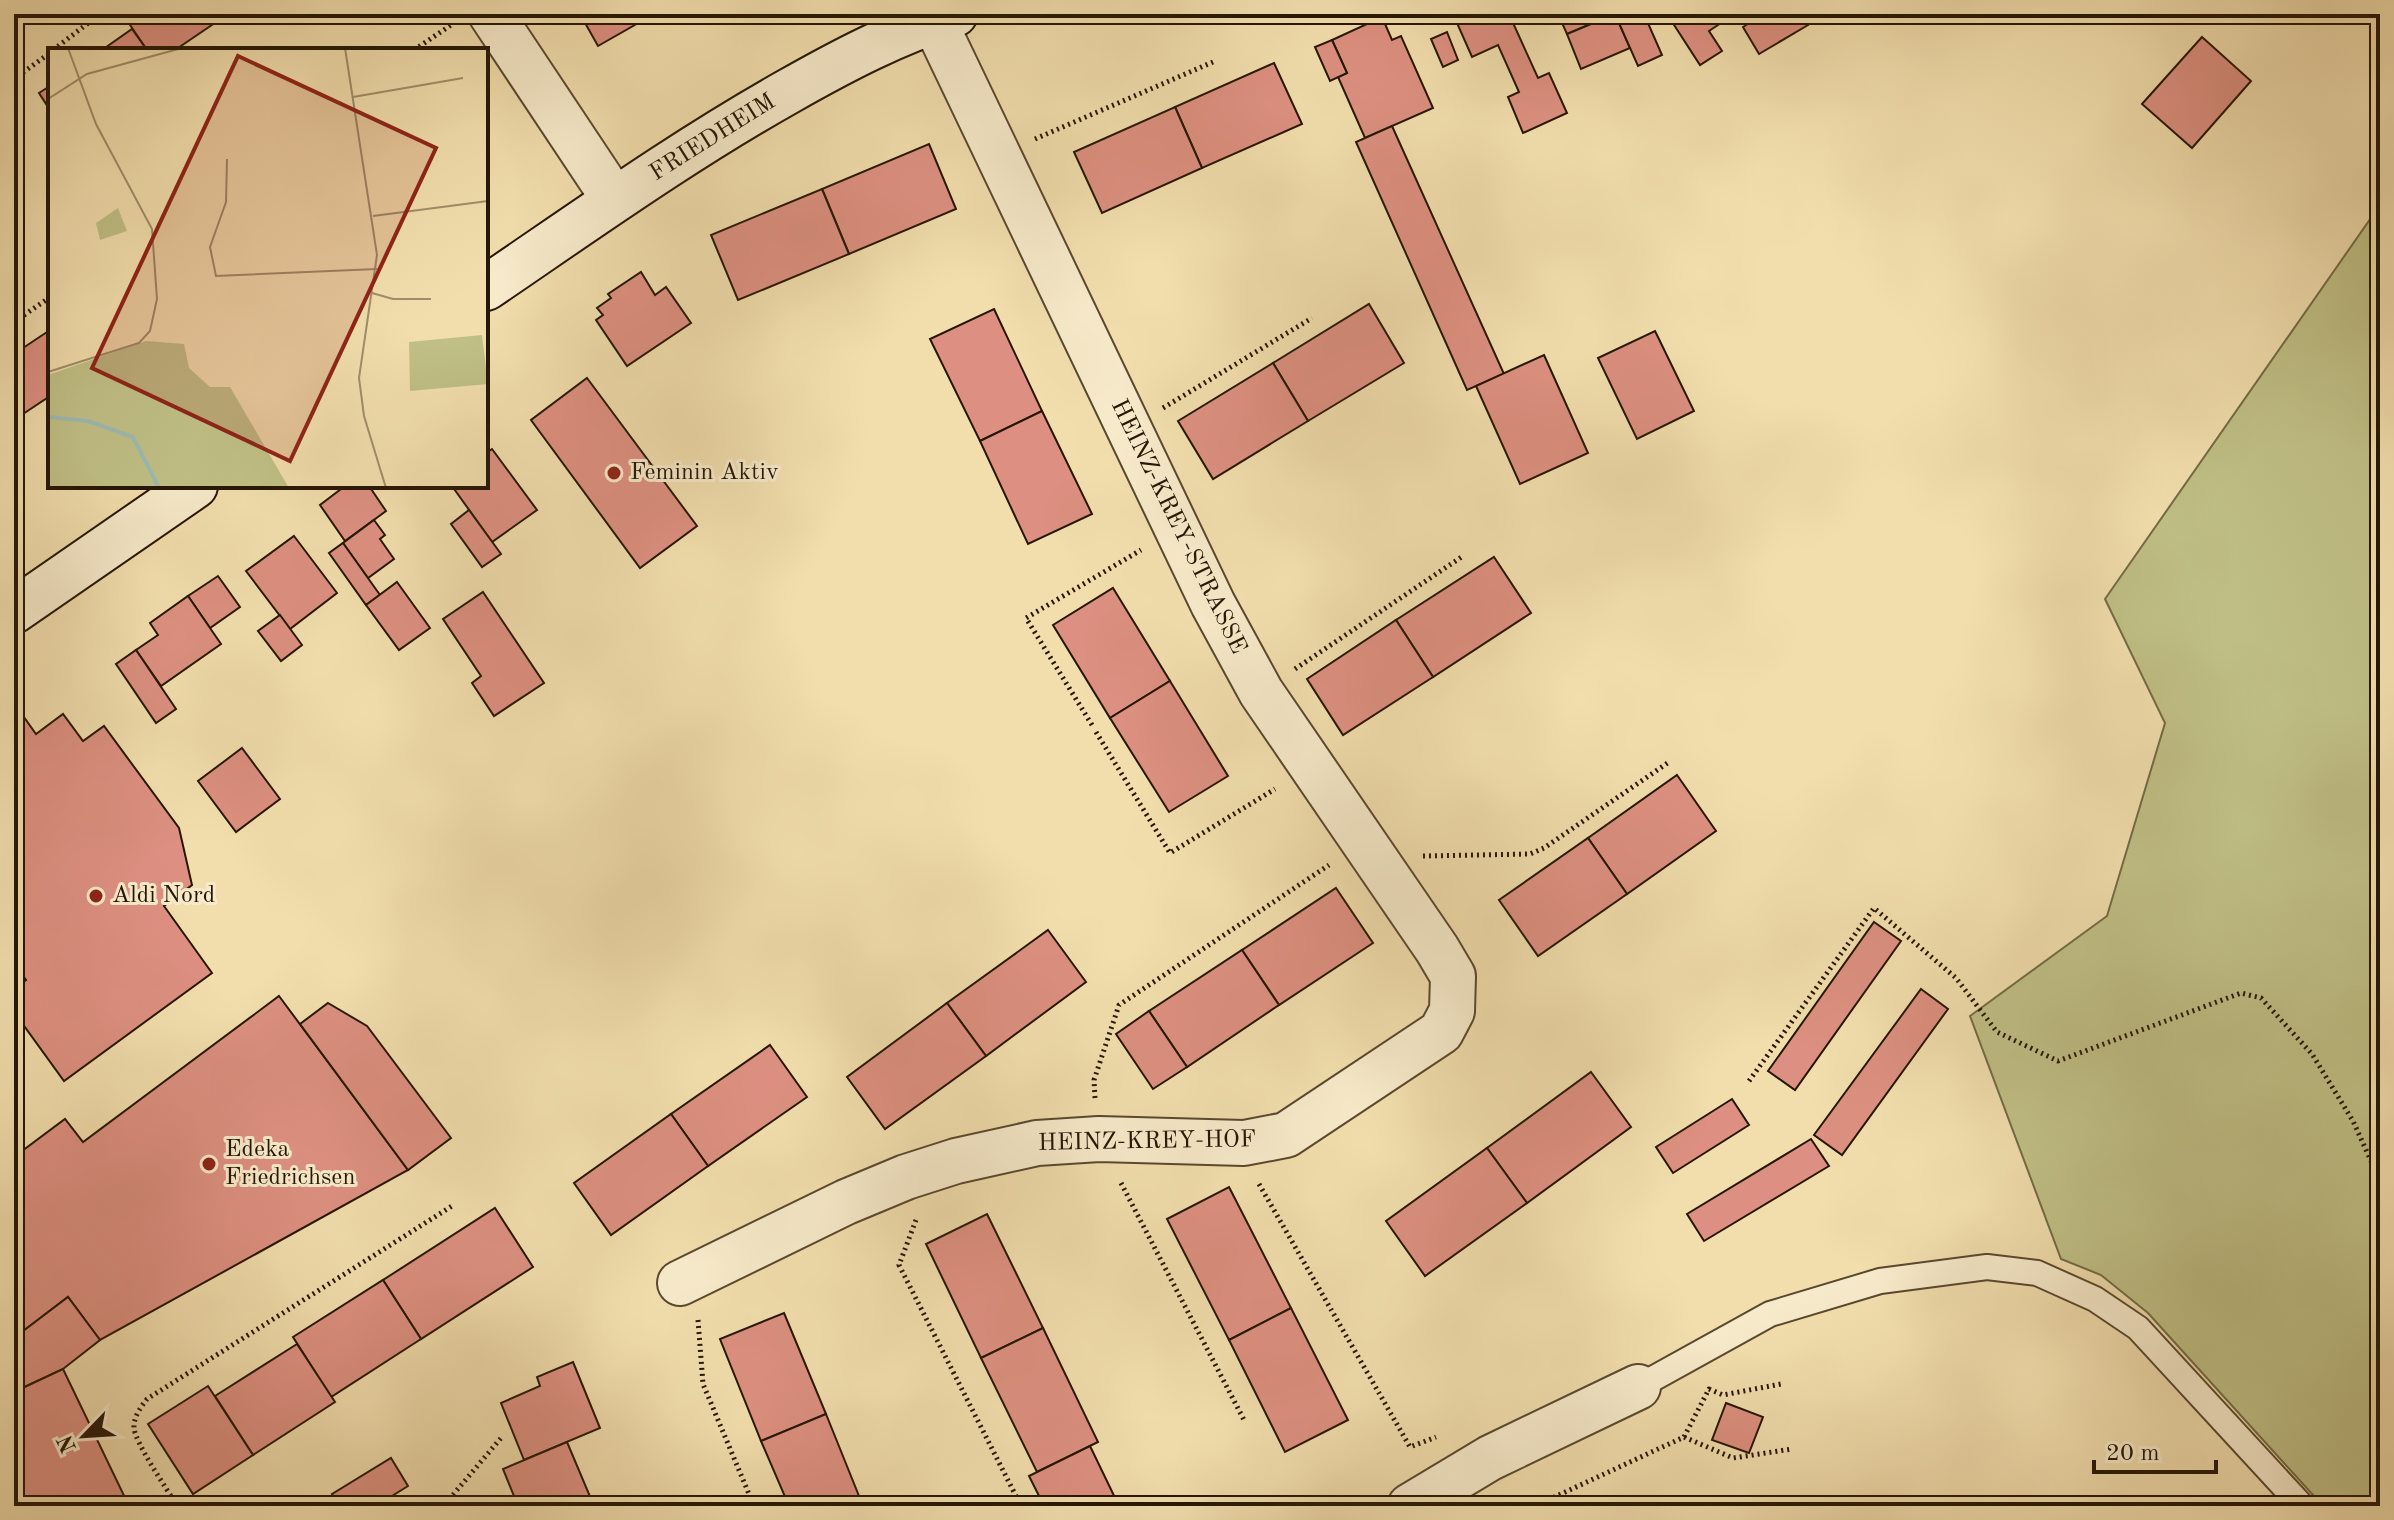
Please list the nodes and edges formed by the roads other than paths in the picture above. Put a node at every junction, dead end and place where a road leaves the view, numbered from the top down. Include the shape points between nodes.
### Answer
1 (945, 17) edge
2 (475, 18) edge
3 (614, 199) junction
4 (488, 287) edge
5 (192, 488) edge
6 (14, 611) edge
7 (1452, 1011) joint
8 (680, 1283) road end
9 (1638, 1387) joint
10 (1410, 1506) edge
11 (2302, 1506) edge

1 - 3 street, FRIEDHEIM via 848,58
1 - 7 street, HEINZ-KREY-STRASSE via 998,155 1176,530 1261,692 1453,976
2 - 3 street
3 - 4 street, FRIEDHEIM
5 - 6 street
7 - 8 street, HEINZ-KREY-HOF via 1441,1032 1286,1135 1244,1143 1037,1143 956,1161 846,1202
9 - 10 street via 1490,1458
9 - 11 lane via 1770,1314 1880,1281 1987,1267 2037,1273 2095,1299 2138,1328

